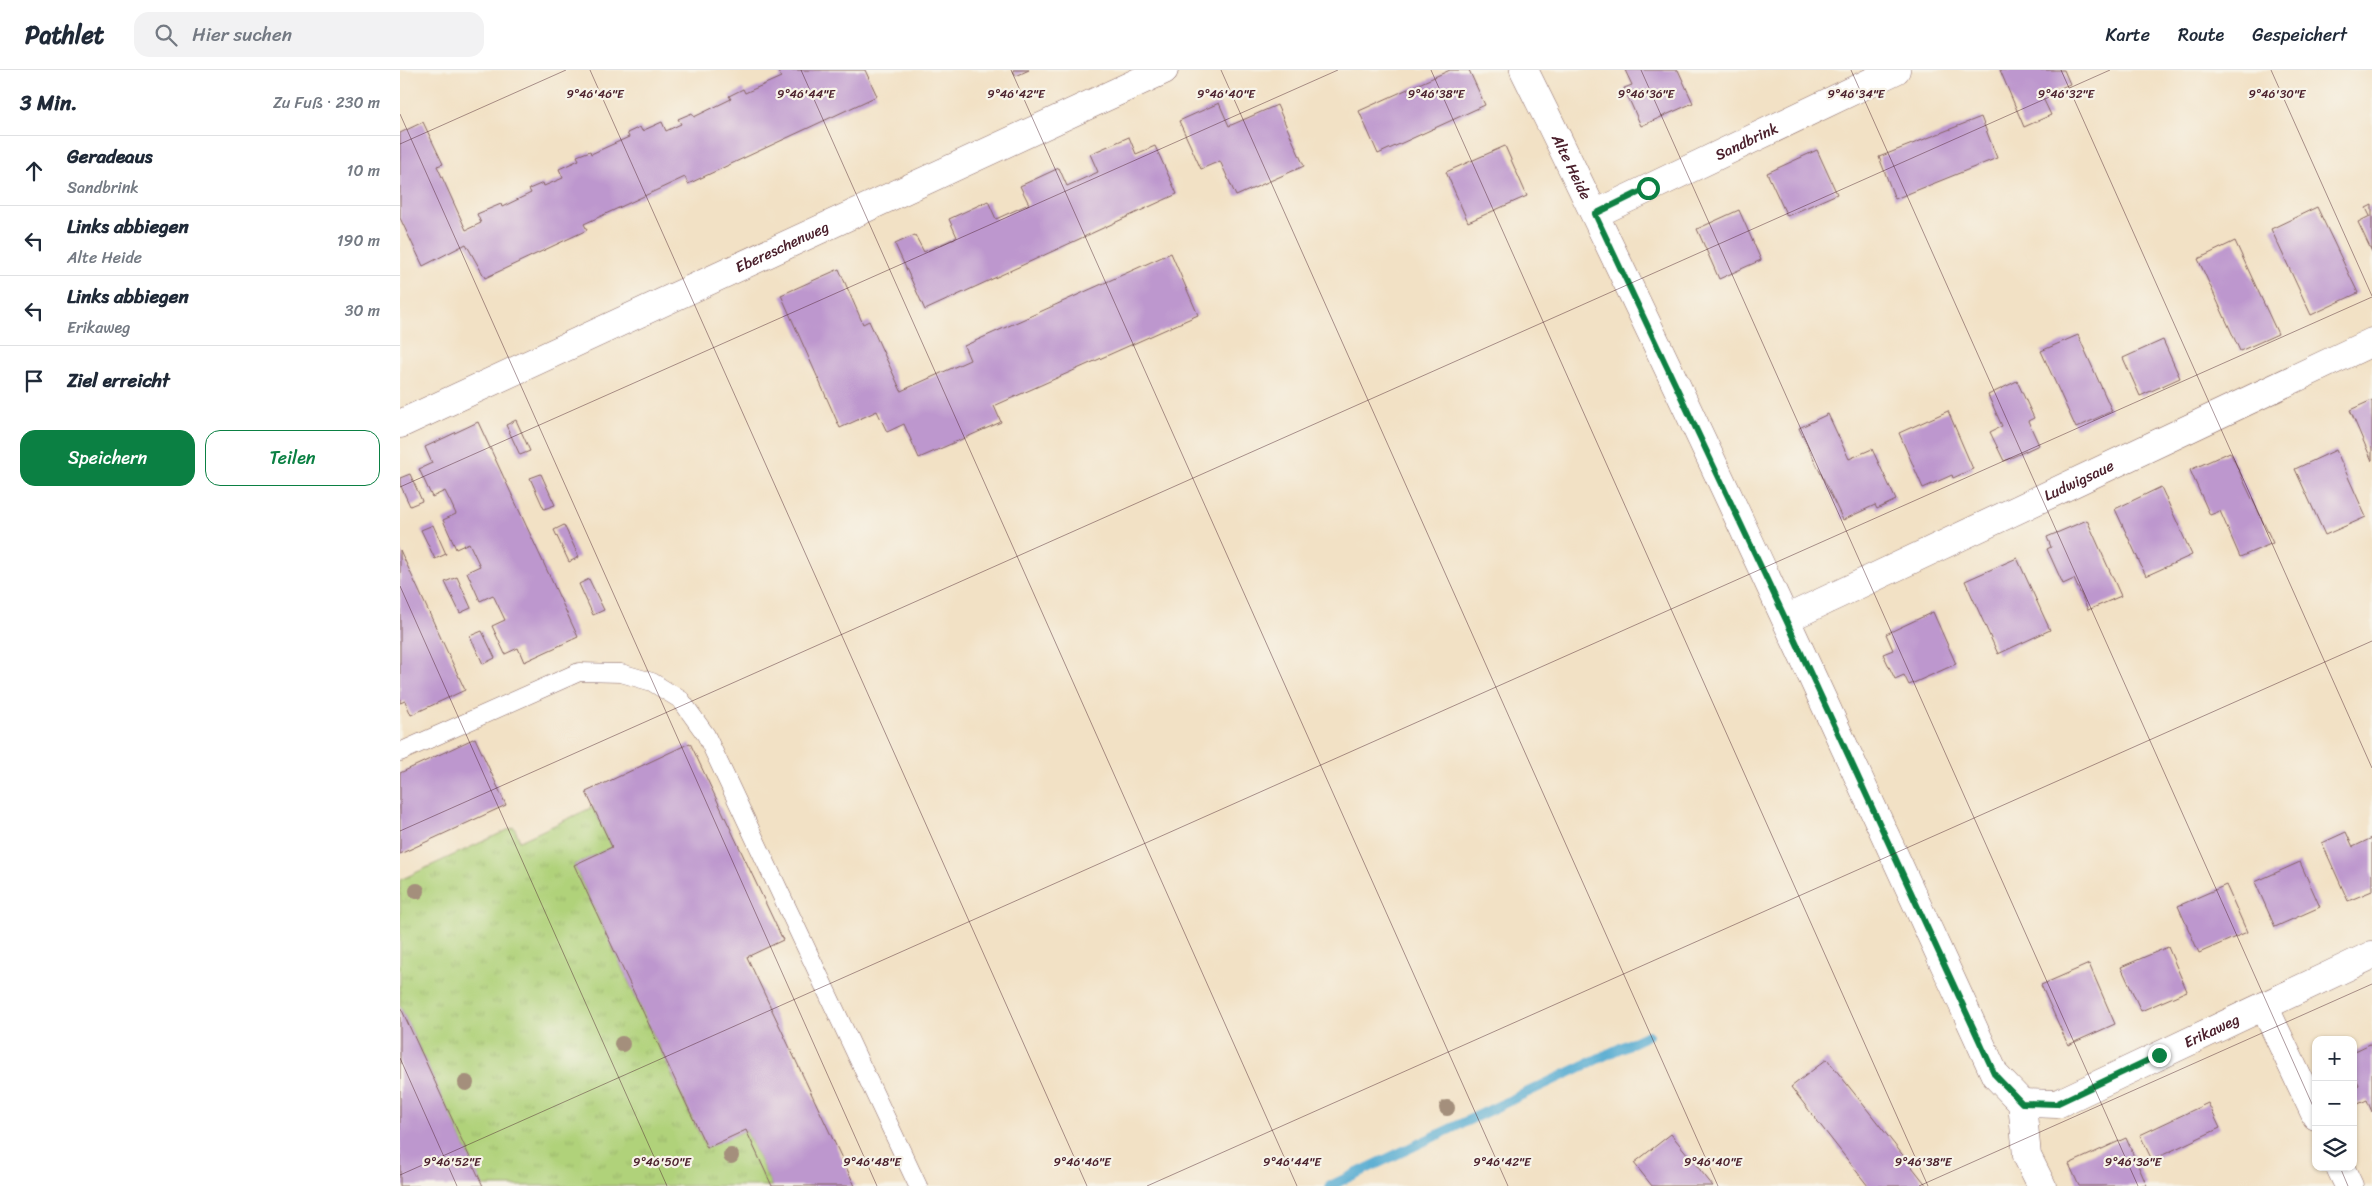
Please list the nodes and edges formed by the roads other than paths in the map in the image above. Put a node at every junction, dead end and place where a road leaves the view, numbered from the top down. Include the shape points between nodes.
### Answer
1 (1162, 70) edge
2 (1524, 70) edge
3 (1896, 70) edge
4 (1595, 214) junction
5 (2372, 342) edge
6 (403, 416) edge
7 (1786, 620) junction
8 (400, 752) edge
9 (2372, 955) edge
10 (2264, 1006) junction
11 (2022, 1103) junction
12 (2312, 1108) edge
13 (2342, 1171) edge
14 (918, 1186) edge
15 (2042, 1186) edge
16 (2349, 1186) edge

1 - 6 street, Ebereschenweg
2 - 4 street, Alte Heide
3 - 4 street, Sandbrink
4 - 7 street, Alte Heide
5 - 7 street, Ludwigsaue
7 - 11 street, Alte Heide via 1995,1075
8 - 14 lane via 578,672 621,673 652,682 681,700 706,735
9 - 10 street, Erikaweg
10 - 11 street, Erikaweg via 2056,1104
10 - 12 street
11 - 15 street via 2028,1156
13 - 16 street

